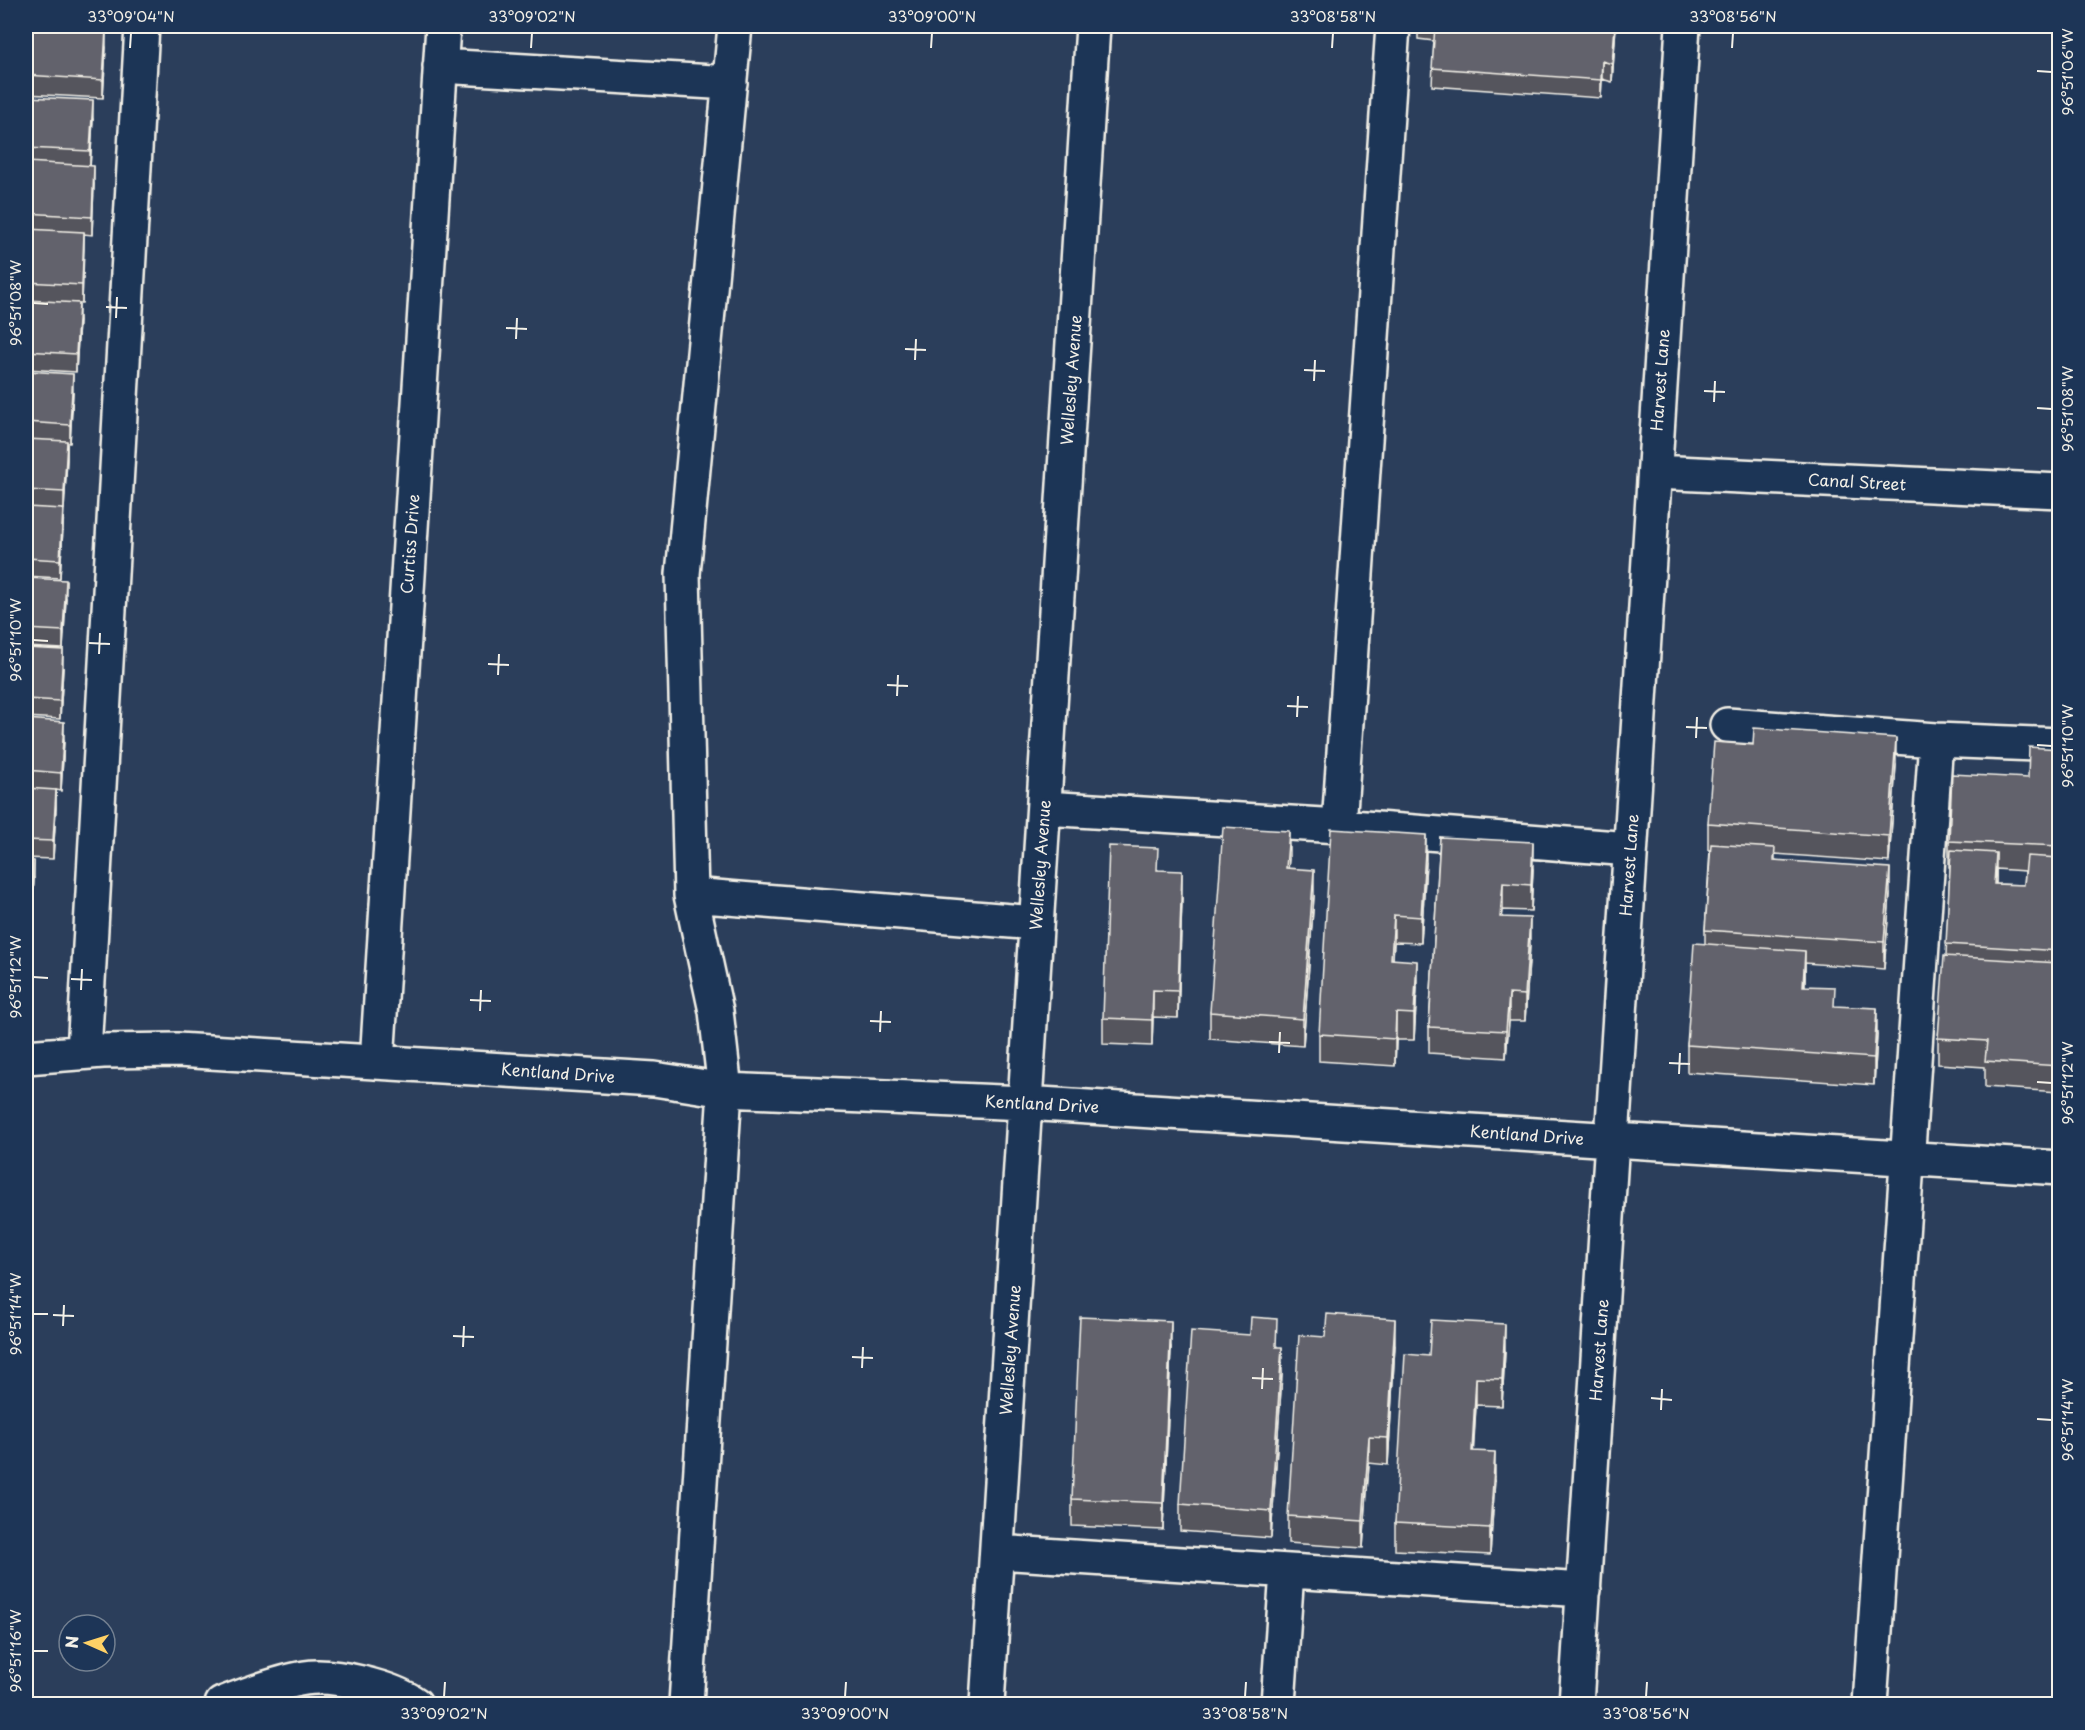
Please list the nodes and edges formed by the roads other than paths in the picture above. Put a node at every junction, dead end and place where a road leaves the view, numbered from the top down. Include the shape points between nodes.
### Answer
1 (142, 26) edge
2 (443, 26) edge
3 (735, 26) edge
4 (1093, 26) edge
5 (1393, 26) edge
6 (1683, 26) edge
7 (440, 66) junction
8 (730, 83) junction
9 (1654, 472) junction
10 (2060, 491) edge
11 (1727, 725) dead end
12 (1936, 740) junction
13 (2060, 745) edge
14 (1044, 808) junction
15 (1339, 825) junction
16 (1630, 849) junction
17 (691, 895) junction
18 (1036, 923) junction
19 (84, 1052) junction
20 (26, 1057) edge
21 (377, 1062) junction
22 (725, 1090) junction
23 (1025, 1102) junction
24 (1612, 1140) junction
25 (1907, 1158) junction
26 (2060, 1168) edge
27 (997, 1552) junction
28 (1287, 1570) junction
29 (1584, 1590) junction
30 (222, 1704) edge
31 (415, 1704) edge
32 (686, 1704) edge
33 (987, 1704) edge
34 (1278, 1704) edge
35 (1576, 1704) edge
36 (1870, 1704) edge

1 - 19 street
2 - 7 street, Curtiss Drive
3 - 8 street
4 - 14 street, Wellesley Avenue
5 - 15 street
6 - 9 street, Harvest Lane
7 - 8 street
7 - 21 street, Curtiss Drive
8 - 17 street via 683,574
9 - 10 street, Canal Street
9 - 16 street, Harvest Lane
11 - 12 street
12 - 13 street
12 - 25 street
14 - 15 street
14 - 18 street, Wellesley Avenue
15 - 16 street
16 - 24 street, Harvest Lane
17 - 18 street
17 - 22 street via 717,1011
18 - 23 street, Wellesley Avenue
19 - 20 street, Kentland Drive
19 - 21 street, Kentland Drive via 177,1050
21 - 22 street, Kentland Drive via 654,1079
22 - 23 street, Kentland Drive
22 - 32 street
23 - 24 street, Kentland Drive
23 - 27 street, Wellesley Avenue
24 - 25 street, Kentland Drive
24 - 29 street, Harvest Lane
25 - 26 street, Kentland Drive
25 - 36 street
27 - 28 street
27 - 33 street, Wellesley Avenue
28 - 29 street
28 - 34 street
29 - 35 street, Harvest Lane
30 - 31 street via 307,1677 352,1680

